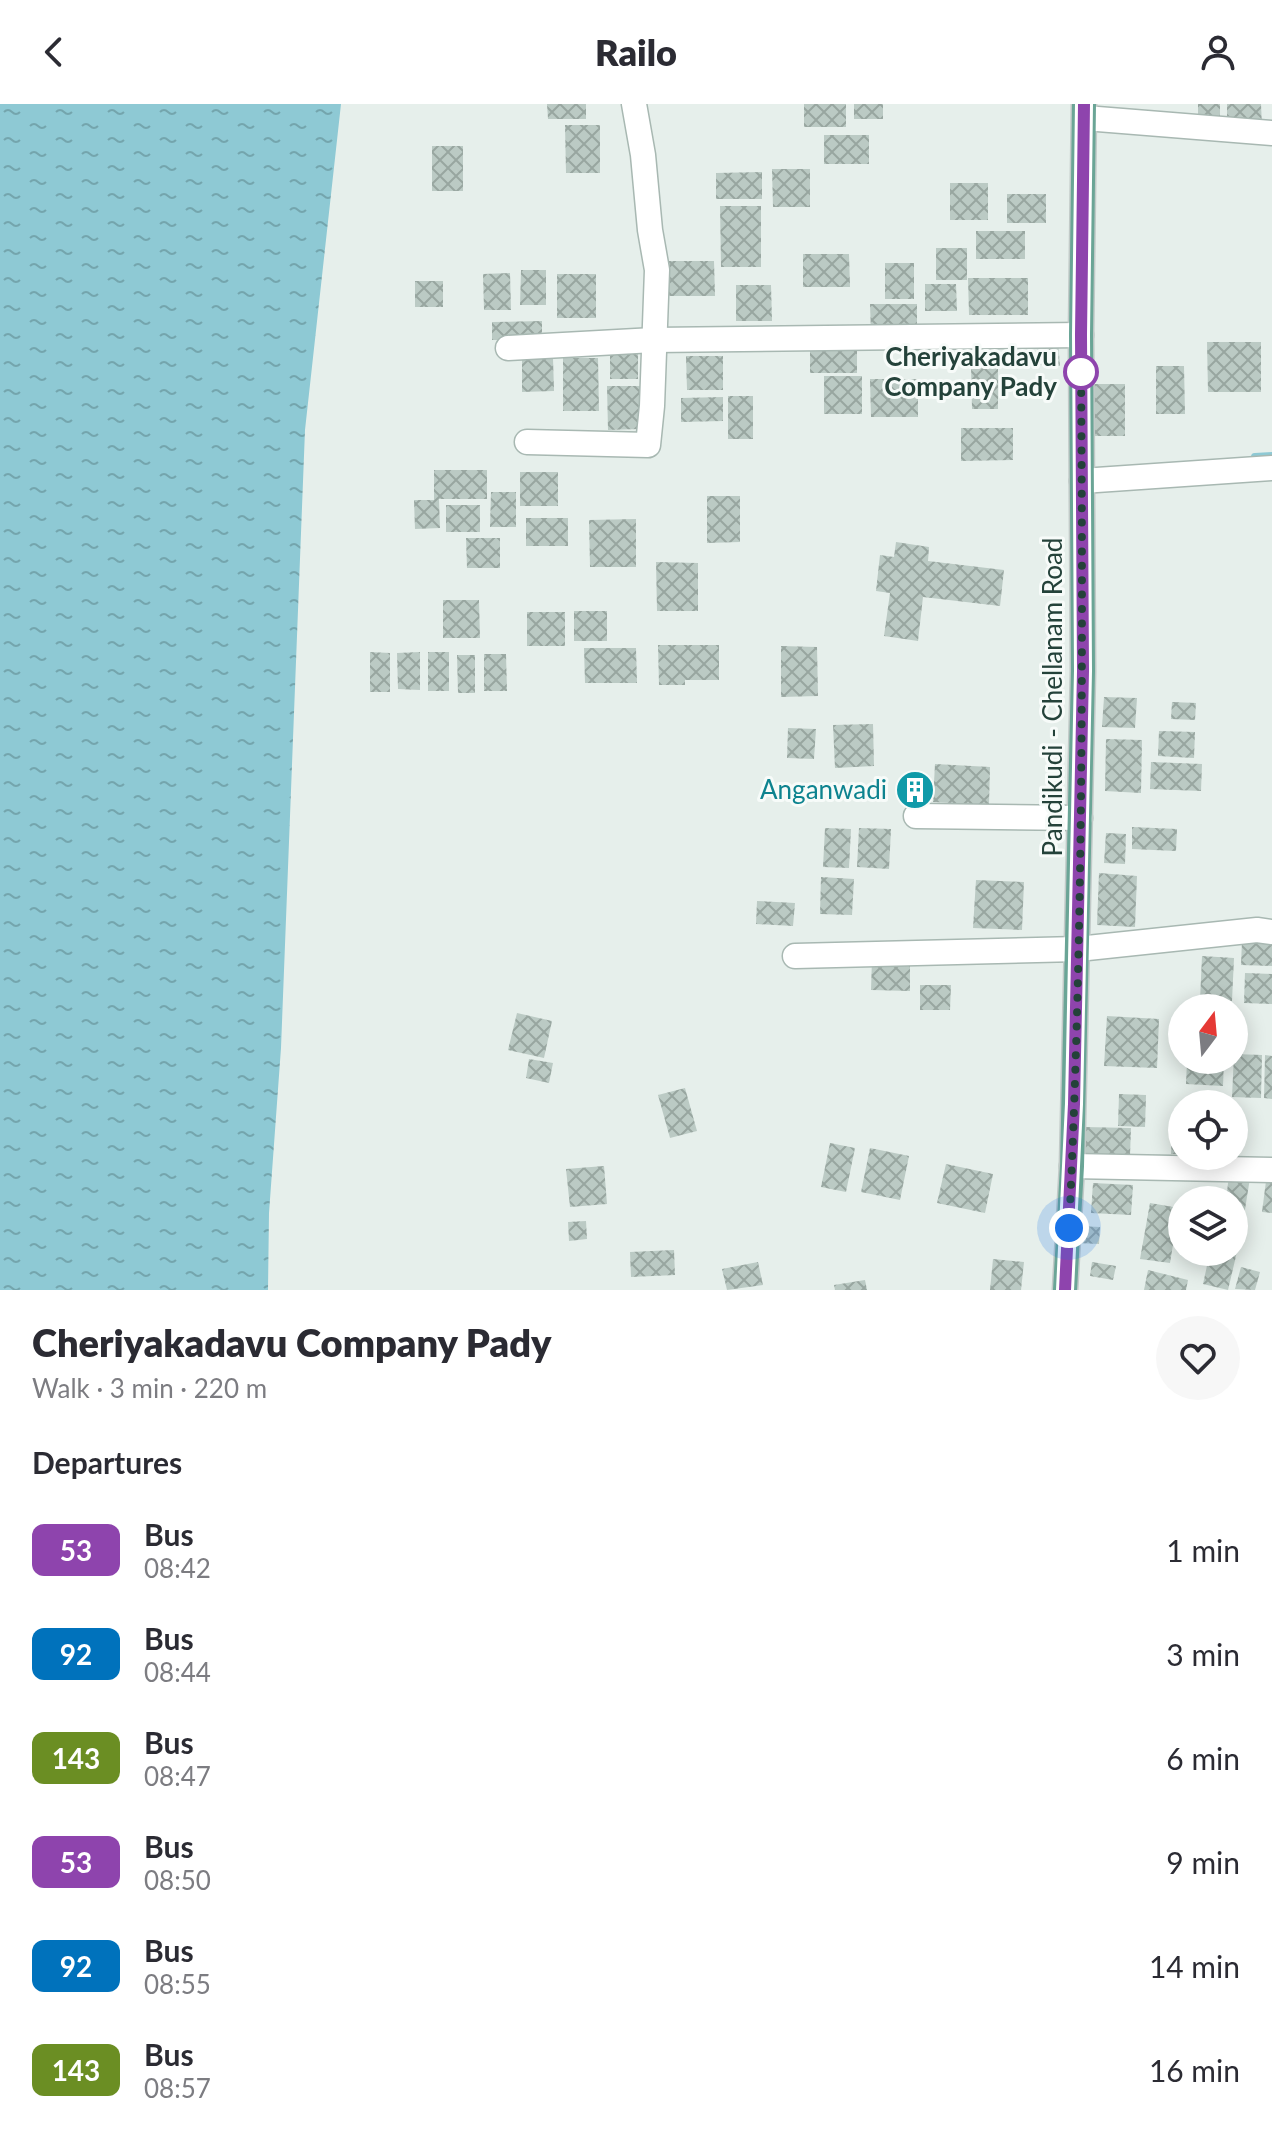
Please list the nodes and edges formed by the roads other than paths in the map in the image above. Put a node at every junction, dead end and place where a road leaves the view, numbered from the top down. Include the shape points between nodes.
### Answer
1 (634, 104) edge
2 (1084, 111) edge
3 (1272, 133) edge
4 (1081, 335) junction
5 (654, 340) junction
6 (508, 348) dead end
7 (527, 442) dead end
8 (1272, 468) edge
9 (1082, 481) junction
10 (916, 816) dead end
11 (1080, 818) junction
12 (1272, 932) edge
13 (1078, 949) junction
14 (795, 956) dead end
15 (1072, 1166) junction
16 (1272, 1170) edge
17 (1065, 1290) edge

1 - 5 street via 657,270
2 - 3 street
2 - 4 main road, Pandikudi - Chellanam Road
4 - 5 street
4 - 9 main road, Pandikudi - Chellanam Road
5 - 6 street
5 - 7 street via 648,445
8 - 9 street
9 - 11 main road, Pandikudi - Chellanam Road
10 - 11 street
11 - 13 main road, Pandikudi - Chellanam Road
12 - 13 street
13 - 14 street
13 - 15 main road, Pandikudi - Chellanam Road
15 - 16 street
15 - 17 main road, Pandikudi - Chellanam Road

